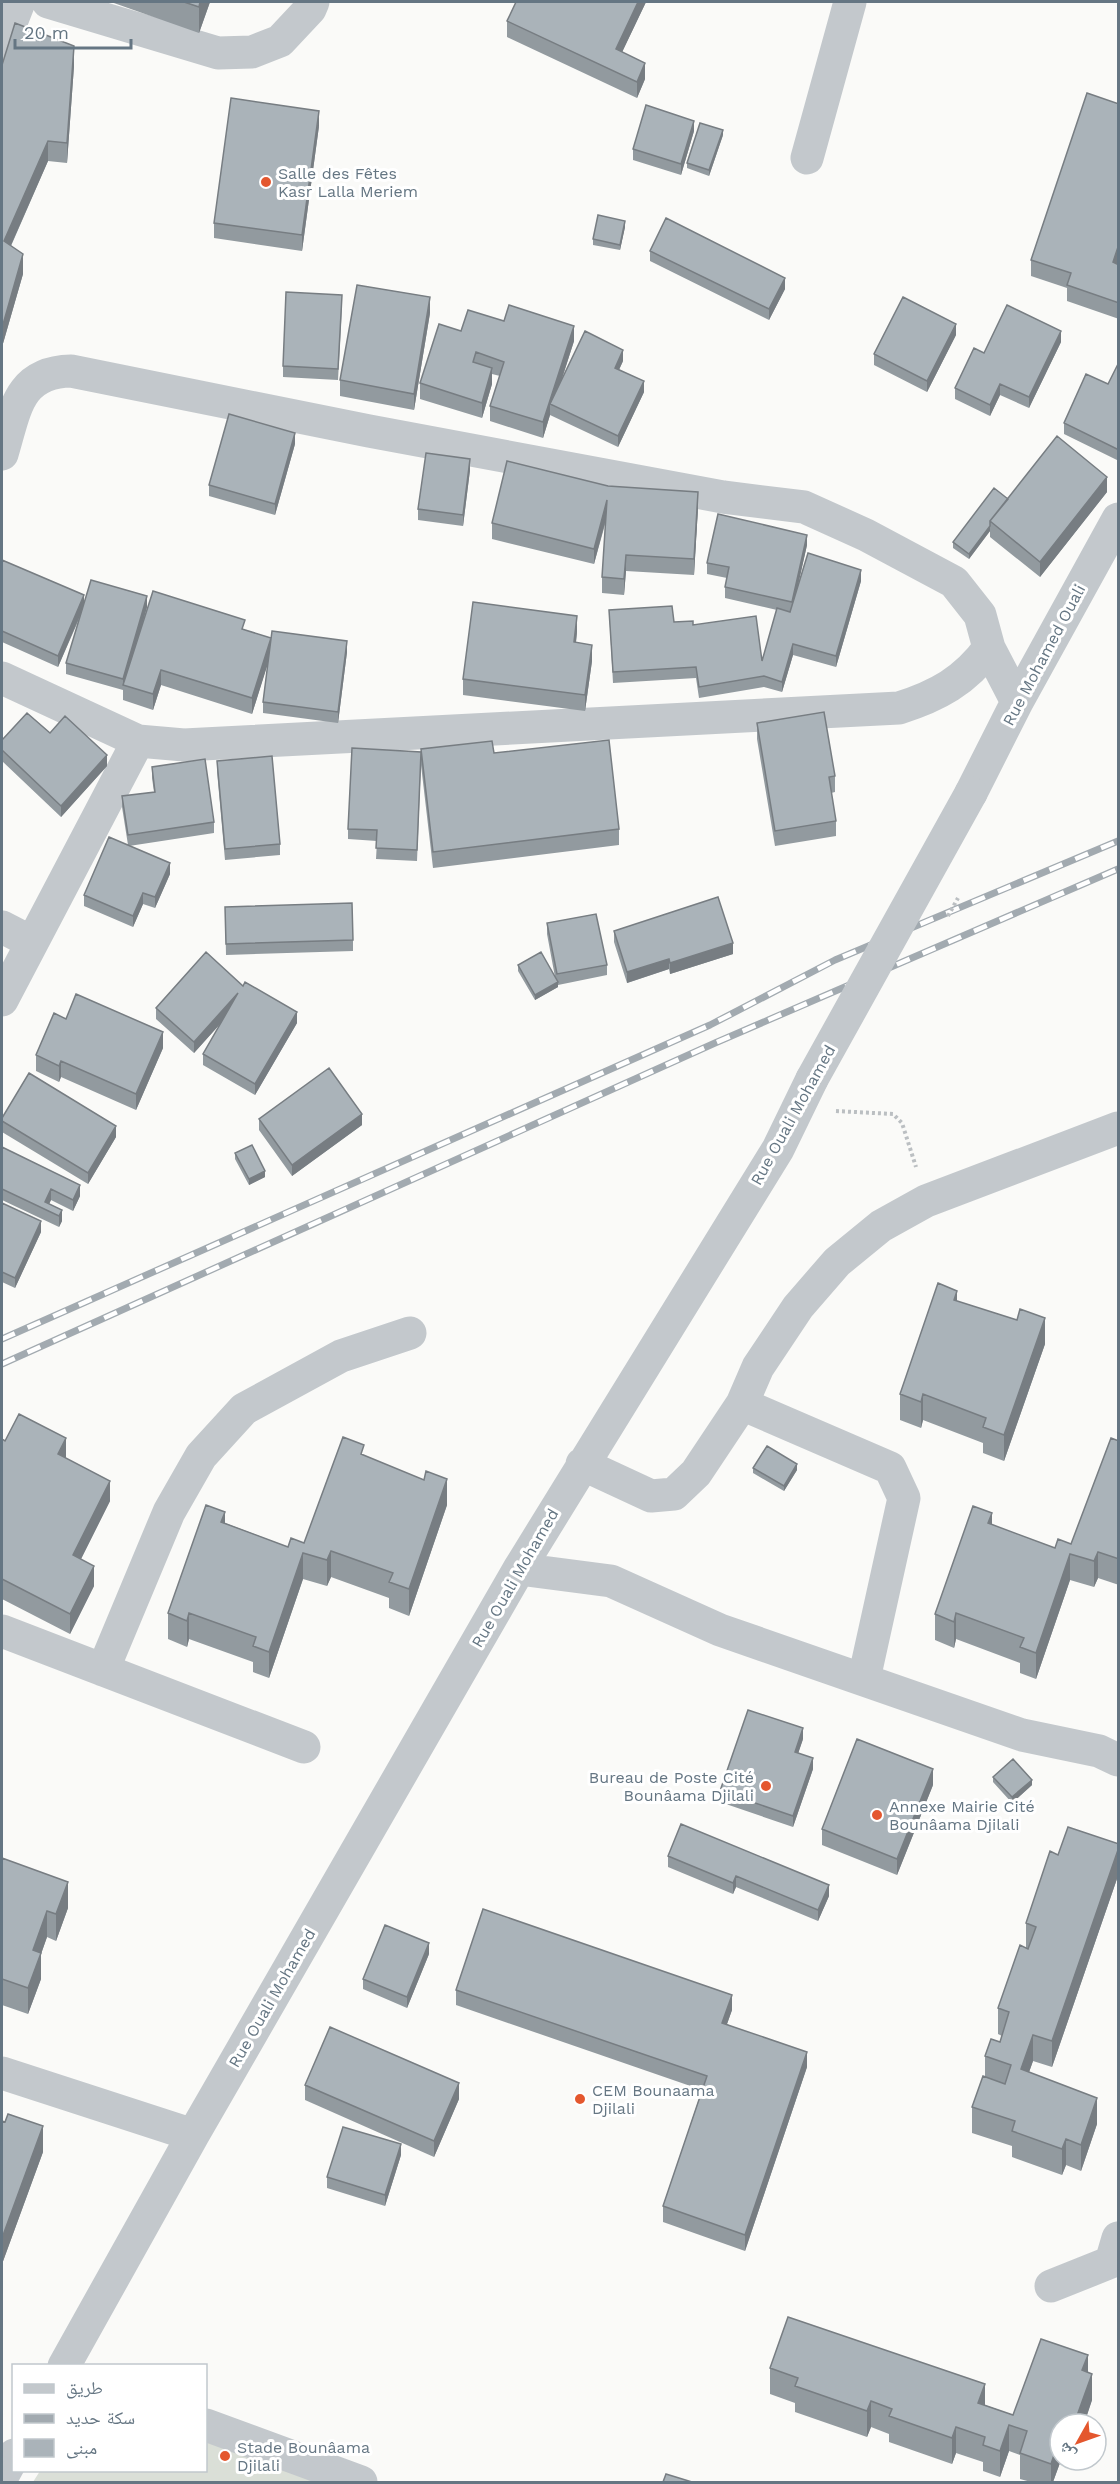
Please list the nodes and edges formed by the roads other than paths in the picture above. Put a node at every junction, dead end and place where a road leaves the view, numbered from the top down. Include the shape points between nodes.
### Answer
1 (19, 2) edge
2 (48, 2) edge
3 (313, 2) edge
4 (850, 2) edge
5 (2, 46) edge
6 (807, 158) dead end
7 (2, 454) edge
8 (1119, 519) edge
9 (989, 648) junction
10 (2, 678) edge
11 (1017, 702) junction
12 (138, 741) junction
13 (971, 793) joint
14 (2, 927) edge
15 (31, 942) junction
16 (2, 1000) edge
17 (1119, 1128) edge
18 (410, 1333) dead end
19 (742, 1404) junction
20 (582, 1464) junction
21 (519, 1569) junction
22 (2, 1631) edge
23 (103, 1670) junction
24 (864, 1679) junction
25 (304, 1748) dead end
26 (1119, 1760) edge
27 (2, 2073) edge
28 (193, 2135) junction
29 (1119, 2238) edge
30 (1051, 2286) dead end
31 (65, 2364) edge
32 (207, 2425) edge
33 (12, 2459) edge
34 (2, 2477) edge
35 (361, 2482) edge

1 - 5 street
2 - 3 street via 219,53 252,52 280,41
4 - 6 street
7 - 9 street via 21,394 34,382 56,372 71,371 723,497 804,507 919,561 954,582 980,615
8 - 11 street, Rue Mohamed Ouali
9 - 11 street
9 - 12 street via 934,698 899,708 184,745
10 - 12 street
11 - 13 street, Rue Mohamed Ouali
12 - 15 street
13 - 20 street, Rue Ouali Mohamed, bridge via 812,1079 778,1149
14 - 15 street
15 - 16 street
17 - 19 street via 926,1201 881,1226 837,1262 798,1307 758,1367
18 - 23 street via 340,1356 244,1408 201,1456 169,1512
19 - 20 street via 696,1473 674,1494 651,1496
19 - 24 street via 890,1468 904,1498
20 - 21 street, Rue Ouali Mohamed
21 - 24 street via 610,1581 720,1630
21 - 28 street, Rue Ouali Mohamed
22 - 23 street
23 - 25 street
24 - 26 street via 1022,1735 1099,1751
27 - 28 street
28 - 31 street, Rue Ouali Mohamed
29 - 30 street via 1111,2262
32 - 35 street
33 - 34 street

